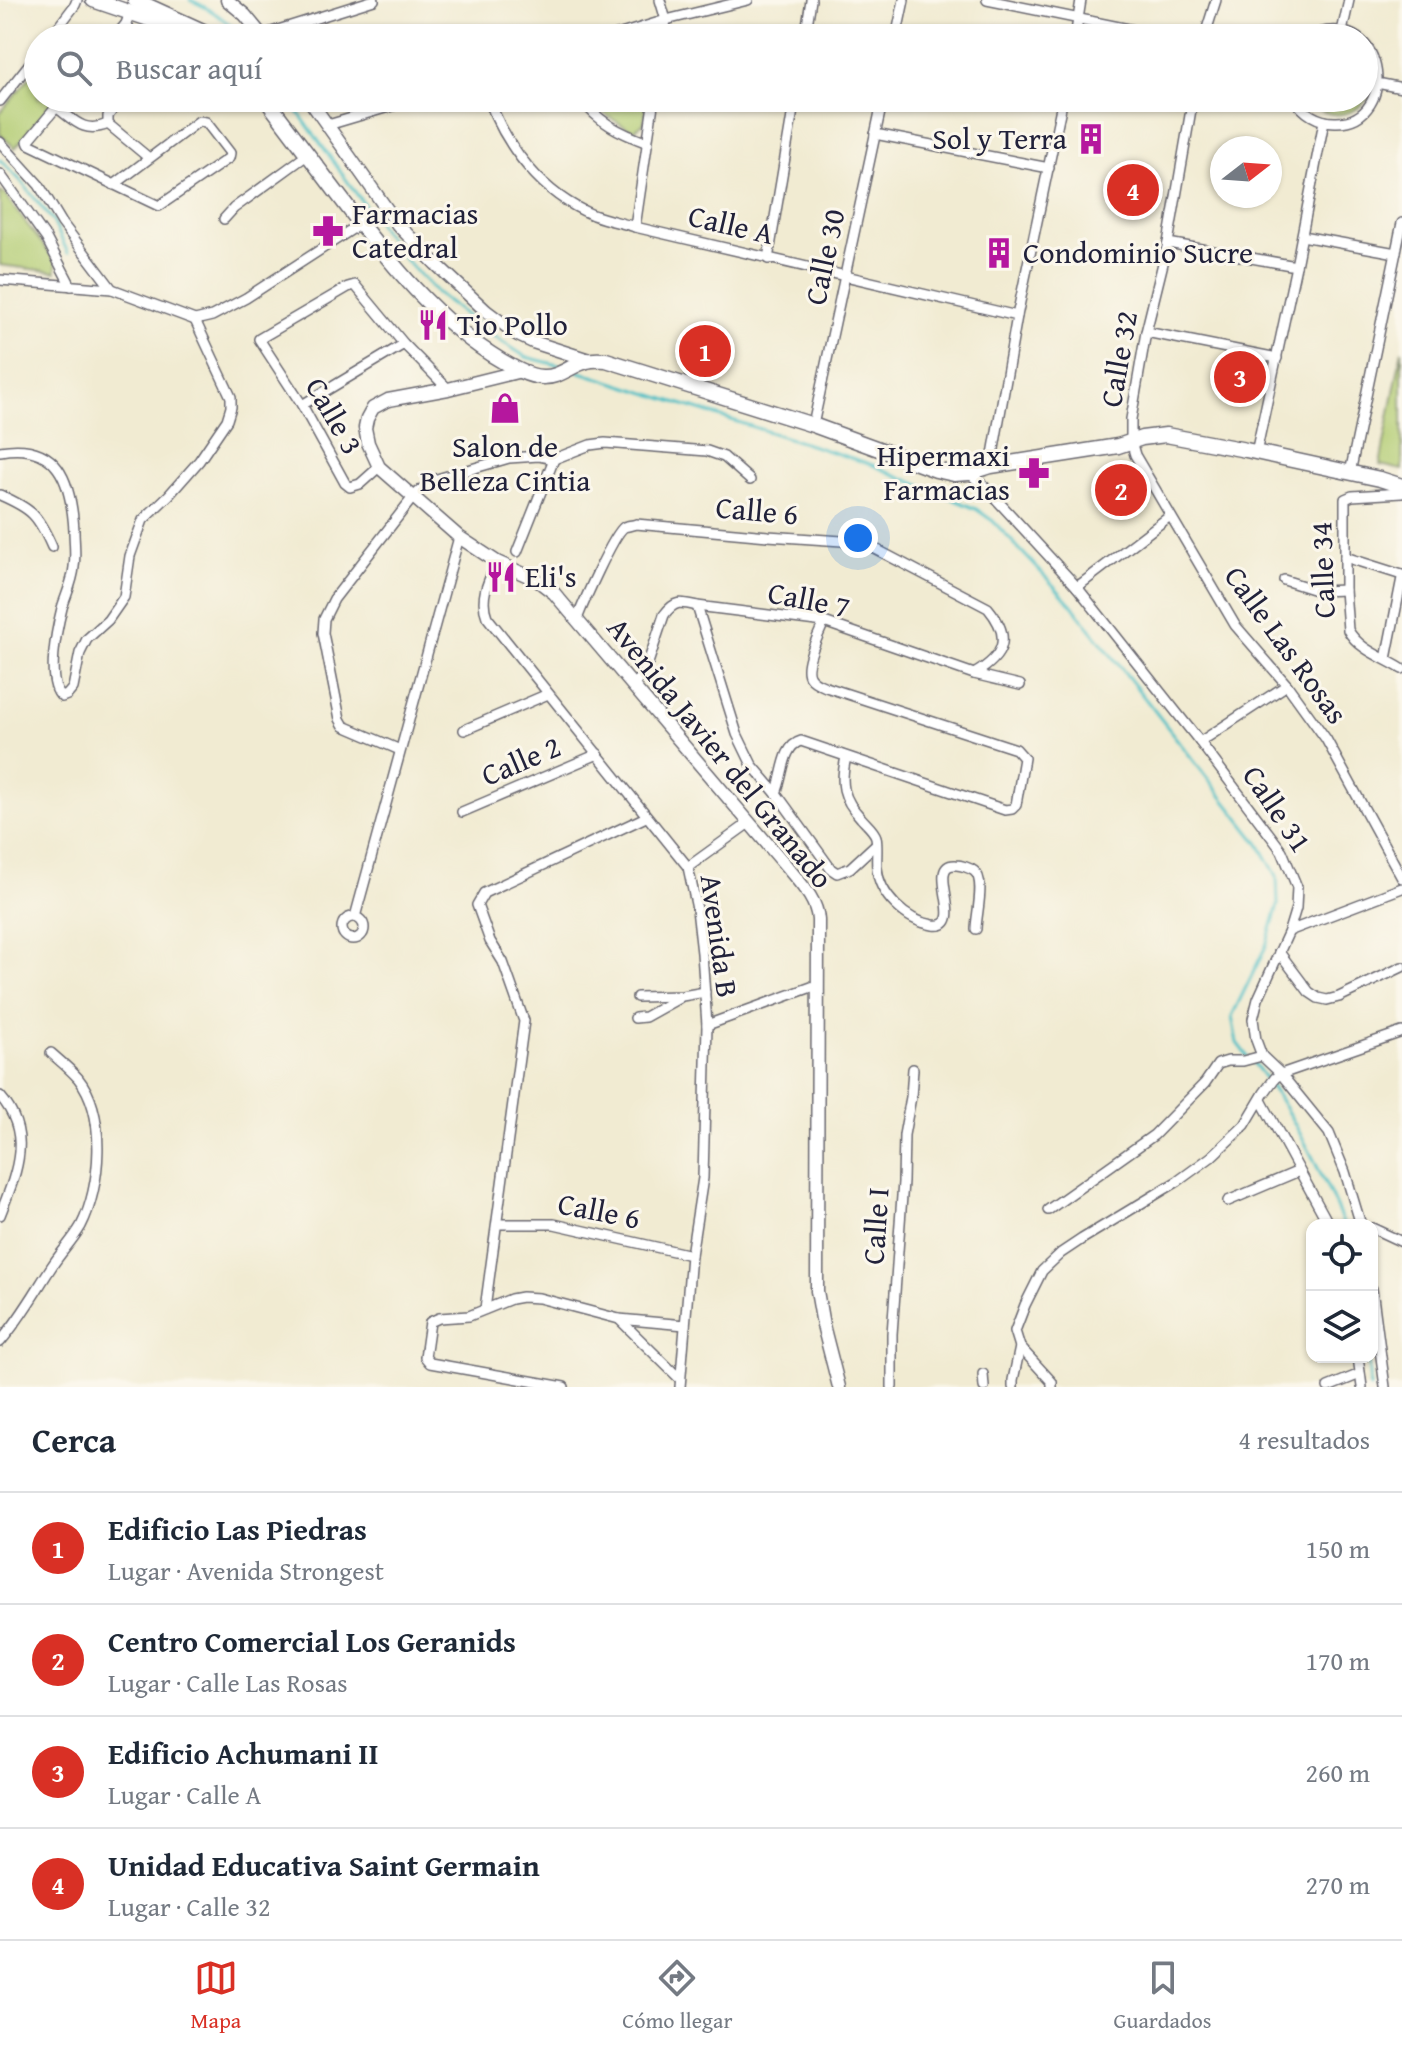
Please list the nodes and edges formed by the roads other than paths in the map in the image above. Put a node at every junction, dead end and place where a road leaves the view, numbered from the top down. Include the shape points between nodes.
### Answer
1 (77, 0) edge
2 (93, 0) edge
3 (227, 0) edge
4 (374, 0) edge
5 (660, 0) edge
6 (748, 0) edge
7 (811, 0) edge
8 (904, 0) edge
9 (987, 0) edge
10 (1081, 0) edge
11 (1216, 0) edge
12 (1349, 0) edge
13 (132, 9) edge
14 (1078, 19) junction
15 (666, 20) junction
16 (61, 24) edge
17 (162, 24) edge
18 (180, 24) edge
19 (253, 24) edge
20 (300, 24) edge
21 (653, 24) edge
22 (665, 24) edge
23 (807, 24) edge
24 (899, 24) edge
25 (1077, 24) edge
26 (1103, 24) edge
27 (1208, 24) edge
28 (1344, 24) edge
29 (1378, 54) edge
30 (24, 71) edge
31 (1382, 84) junction
32 (1402, 88) edge
33 (1378, 95) edge
34 (0, 101) edge
35 (52, 112) edge
36 (63, 112) edge
37 (111, 112) edge
38 (275, 112) edge
39 (318, 112) edge
40 (372, 112) edge
41 (493, 112) edge
42 (593, 112) edge
43 (652, 112) edge
44 (793, 112) edge
45 (880, 112) edge
46 (1060, 112) edge
47 (1191, 112) edge
48 (1306, 112) edge
49 (1364, 112) edge
50 (1324, 121) junction
51 (108, 124) junction
52 (328, 125) junction
53 (875, 134) junction
54 (0, 142) edge
55 (648, 143) junction
56 (307, 155) junction
57 (149, 158) junction
58 (1049, 168) junction
59 (0, 174) edge
60 (114, 185) junction
61 (224, 219) dead end
62 (1402, 223) edge
63 (360, 224) junction
64 (635, 227) junction
65 (1302, 236) junction
66 (1168, 243) junction
67 (1396, 253) junction
68 (768, 259) junction
69 (1296, 266) junction
70 (846, 275) junction
71 (0, 280) edge
72 (71, 286) junction
73 (112, 289) junction
74 (1017, 316) junction
75 (195, 320) junction
76 (1146, 332) junction
77 (404, 344) junction
78 (1277, 358) junction
79 (584, 362) junction
80 (521, 371) junction
81 (448, 389) junction
82 (302, 405) junction
83 (813, 425) junction
84 (1131, 441) junction
85 (0, 451) edge
86 (1256, 453) junction
87 (554, 459) junction
88 (991, 466) junction
89 (379, 467) junction
90 (969, 473) junction
91 (1350, 473) junction
92 (750, 480) dead end
93 (1402, 486) edge
94 (1402, 493) edge
95 (0, 495) edge
96 (414, 496) junction
97 (1170, 516) junction
98 (459, 537) junction
99 (52, 547) dead end
100 (517, 552) dead end
101 (1345, 557) junction
102 (497, 562) junction
103 (1402, 576) edge
104 (1284, 580) dead end
105 (1077, 587) junction
106 (1345, 590) junction
107 (697, 606) junction
108 (577, 619) junction
109 (824, 622) junction
110 (1386, 659) junction
111 (1402, 669) edge
112 (974, 674) junction
113 (634, 685) junction
114 (1020, 685) dead end
115 (1287, 685) junction
116 (548, 694) junction
117 (464, 730) dead end
118 (1200, 742) junction
119 (400, 750) junction
120 (598, 754) junction
121 (846, 757) junction
122 (776, 793) junction
123 (462, 812) dead end
124 (646, 817) junction
125 (749, 823) junction
126 (876, 844) junction
127 (688, 867) junction
128 (1402, 878) edge
129 (1402, 888) edge
130 (355, 917) dead end
131 (976, 929) dead end
132 (1289, 931) junction
133 (1279, 952) junction
134 (1402, 967) edge
135 (817, 985) junction
136 (705, 992) junction
137 (682, 996) junction
138 (637, 997) dead end
139 (635, 1018) dead end
140 (707, 1025) junction
141 (1402, 1032) edge
142 (51, 1053) dead end
143 (1255, 1058) junction
144 (913, 1069) dead end
145 (1278, 1076) junction
146 (0, 1096) edge
147 (1263, 1096) junction
148 (1299, 1171) junction
149 (1228, 1201) dead end
150 (1048, 1210) dead end
151 (0, 1215) edge
152 (1326, 1219) edge
153 (1361, 1219) edge
154 (497, 1224) junction
155 (1378, 1231) edge
156 (1402, 1242) edge
157 (691, 1255) junction
158 (1372, 1291) edge
159 (485, 1309) junction
160 (619, 1319) junction
161 (685, 1325) junction
162 (0, 1342) edge
163 (1020, 1347) junction
164 (1359, 1363) edge
165 (983, 1374) dead end
166 (1360, 1374) junction
167 (680, 1383) edge
168 (564, 1387) edge
169 (839, 1387) edge
170 (892, 1387) edge
171 (984, 1387) edge
172 (1013, 1387) edge
173 (1052, 1387) edge
174 (1328, 1387) edge
175 (1362, 1387) edge
176 (1385, 1387) edge

1 - 16 street
2 - 13 main road
3 - 19 street
4 - 20 street
5 - 15 street
6 - 15 street
7 - 23 street
8 - 24 street
9 - 14 street
10 - 14 street
11 - 27 street
12 - 28 street
13 - 17 main road
13 - 18 main road
14 - 25 street
14 - 26 street
15 - 21 street
15 - 22 street
29 - 31 street
30 - 34 street
31 - 32 street
31 - 33 street
35 - 60 street via 29,144
36 - 51 street via 91,129
37 - 51 street
38 - 56 main road
39 - 52 street
40 - 52 street
41 - 64 street, Calle A via 521,161 553,192 592,215
42 - 55 street via 623,134
43 - 55 street
44 - 68 street
45 - 53 street, Calle 30
46 - 58 street
47 - 66 street, Calle 32
48 - 50 street
49 - 50 street via 1354,119
50 - 65 street
51 - 57 street
52 - 79 street via 398,225 486,311 518,335
53 - 58 street
53 - 70 street, Calle 30
54 - 73 street via 39,185
55 - 64 street
56 - 61 street
56 - 63 main road
57 - 60 street
57 - 60 street via 199,121 231,156 159,206
58 - 74 street
59 - 72 street via 46,238
62 - 67 street
63 - 75 street via 246,298
63 - 80 main road via 439,312
64 - 68 street, Calle A
65 - 67 street
65 - 69 street
66 - 69 street
66 - 76 street, Calle 32
67 - 91 street
68 - 70 street, Calle A
69 - 78 street
70 - 74 street, Calle A
70 - 83 street, Calle 30
71 - 72 street
72 - 73 street
73 - 75 street
74 - 88 street
75 - 85 street via 231,397 227,420 199,461 143,520 124,597 87,639 73,688 62,697 54,685 53,667 74,569 69,496 63,475 43,455 20,448
76 - 78 street
76 - 84 street, Calle 32
77 - 81 street
77 - 82 street
77 - 82 street, Calle 3 via 355,285 259,339
78 - 86 street
79 - 80 main road via 543,377
79 - 83 main road via 606,360
80 - 81 street
81 - 89 street via 388,400 373,408 365,428
82 - 89 street, Calle 3 via 345,483 360,484
83 - 90 main road via 936,470
84 - 86 main road via 1166,435
84 - 88 main road
84 - 97 street, Calle Las Rosas
86 - 91 main road
87 - 92 street via 605,443 707,451 724,457
87 - 96 street via 509,458 437,479
87 - 100 street
88 - 90 main road
89 - 96 street, Avenida Javier del Granado
90 - 105 street, Calle 31
91 - 93 main road
94 - 101 street, Calle 34 via 1345,499
95 - 99 street via 36,517
96 - 98 street, Avenida Javier del Granado
96 - 119 street via 334,599 323,633 344,726
97 - 105 street
97 - 115 street, Calle Las Rosas via 1235,625
98 - 102 street, Avenida Javier del Granado
98 - 119 street
101 - 103 street
101 - 106 street, Calle 34
102 - 108 street, Avenida Javier del Granado via 537,580
102 - 116 street, Avenida B via 483,597 484,610
103 - 110 street
104 - 106 street via 1319,591
105 - 118 street, Calle 31
106 - 110 street, Calle 34 via 1353,639
107 - 109 street, Calle 7
107 - 113 street, Calle 7 via 681,602 669,608 646,669
107 - 122 street via 737,734 752,765
108 - 112 street, Calle 6 via 624,527 842,541 868,545 988,608 999,626 1000,651 995,661
108 - 113 street, Avenida Javier del Granado
109 - 112 street, Calle 7
109 - 121 street via 808,665 810,679 1016,749 1024,758 1016,805 1005,810
110 - 111 street, Calle 34
112 - 114 street, Calle 7
113 - 125 street, Avenida Javier del Granado
115 - 118 street
115 - 128 street, Calle Las Rosas via 1326,739
116 - 117 street
116 - 120 street, Avenida B
118 - 132 street, Calle 31 via 1286,859 1297,887
119 - 130 street
120 - 123 street, Calle 2
120 - 124 street, Avenida B
121 - 122 street via 796,742 788,751
121 - 126 street via 844,793 871,828
122 - 126 street via 837,873
124 - 127 street, Avenida B
124 - 154 street via 484,893 478,902 524,1021
125 - 127 street
125 - 135 street, Avenida Javier del Granado via 817,912
126 - 131 street via 882,887 894,905 925,923 936,926 947,920 944,872 949,867 978,875
127 - 136 street, Avenida B
129 - 132 street
132 - 133 street, Calle 31
133 - 134 street via 1309,992 1327,1000
133 - 143 street, Calle 31 via 1253,1019
135 - 140 street
135 - 169 street, Avenida Javier del Granado via 817,1291
136 - 137 street
136 - 140 street, Avenida B
137 - 138 street
137 - 139 street
140 - 157 street, Avenida B via 703,1178
141 - 145 street
142 - 162 street via 79,1080 96,1120 99,1157 81,1225
143 - 145 street
143 - 150 street via 1218,1064 1154,1135
144 - 170 street, Calle I via 904,1135
145 - 147 street
145 - 153 street via 1329,1133
146 - 151 street via 16,1121 20,1147 18,1169
147 - 148 street
147 - 163 street via 1245,1125 1211,1157 1061,1253 1042,1271 1015,1331
148 - 149 street
148 - 152 street
154 - 157 street, Calle 6 via 554,1224
154 - 159 street
155 - 156 street
157 - 161 street, Avenida B
158 - 176 street
159 - 160 street via 511,1299 539,1298
159 - 168 street via 430,1322 425,1357 430,1363
160 - 161 street
160 - 167 street
161 - 167 street, Avenida B
163 - 172 street
163 - 173 street
164 - 166 street
165 - 171 street
166 - 174 street
166 - 175 street

